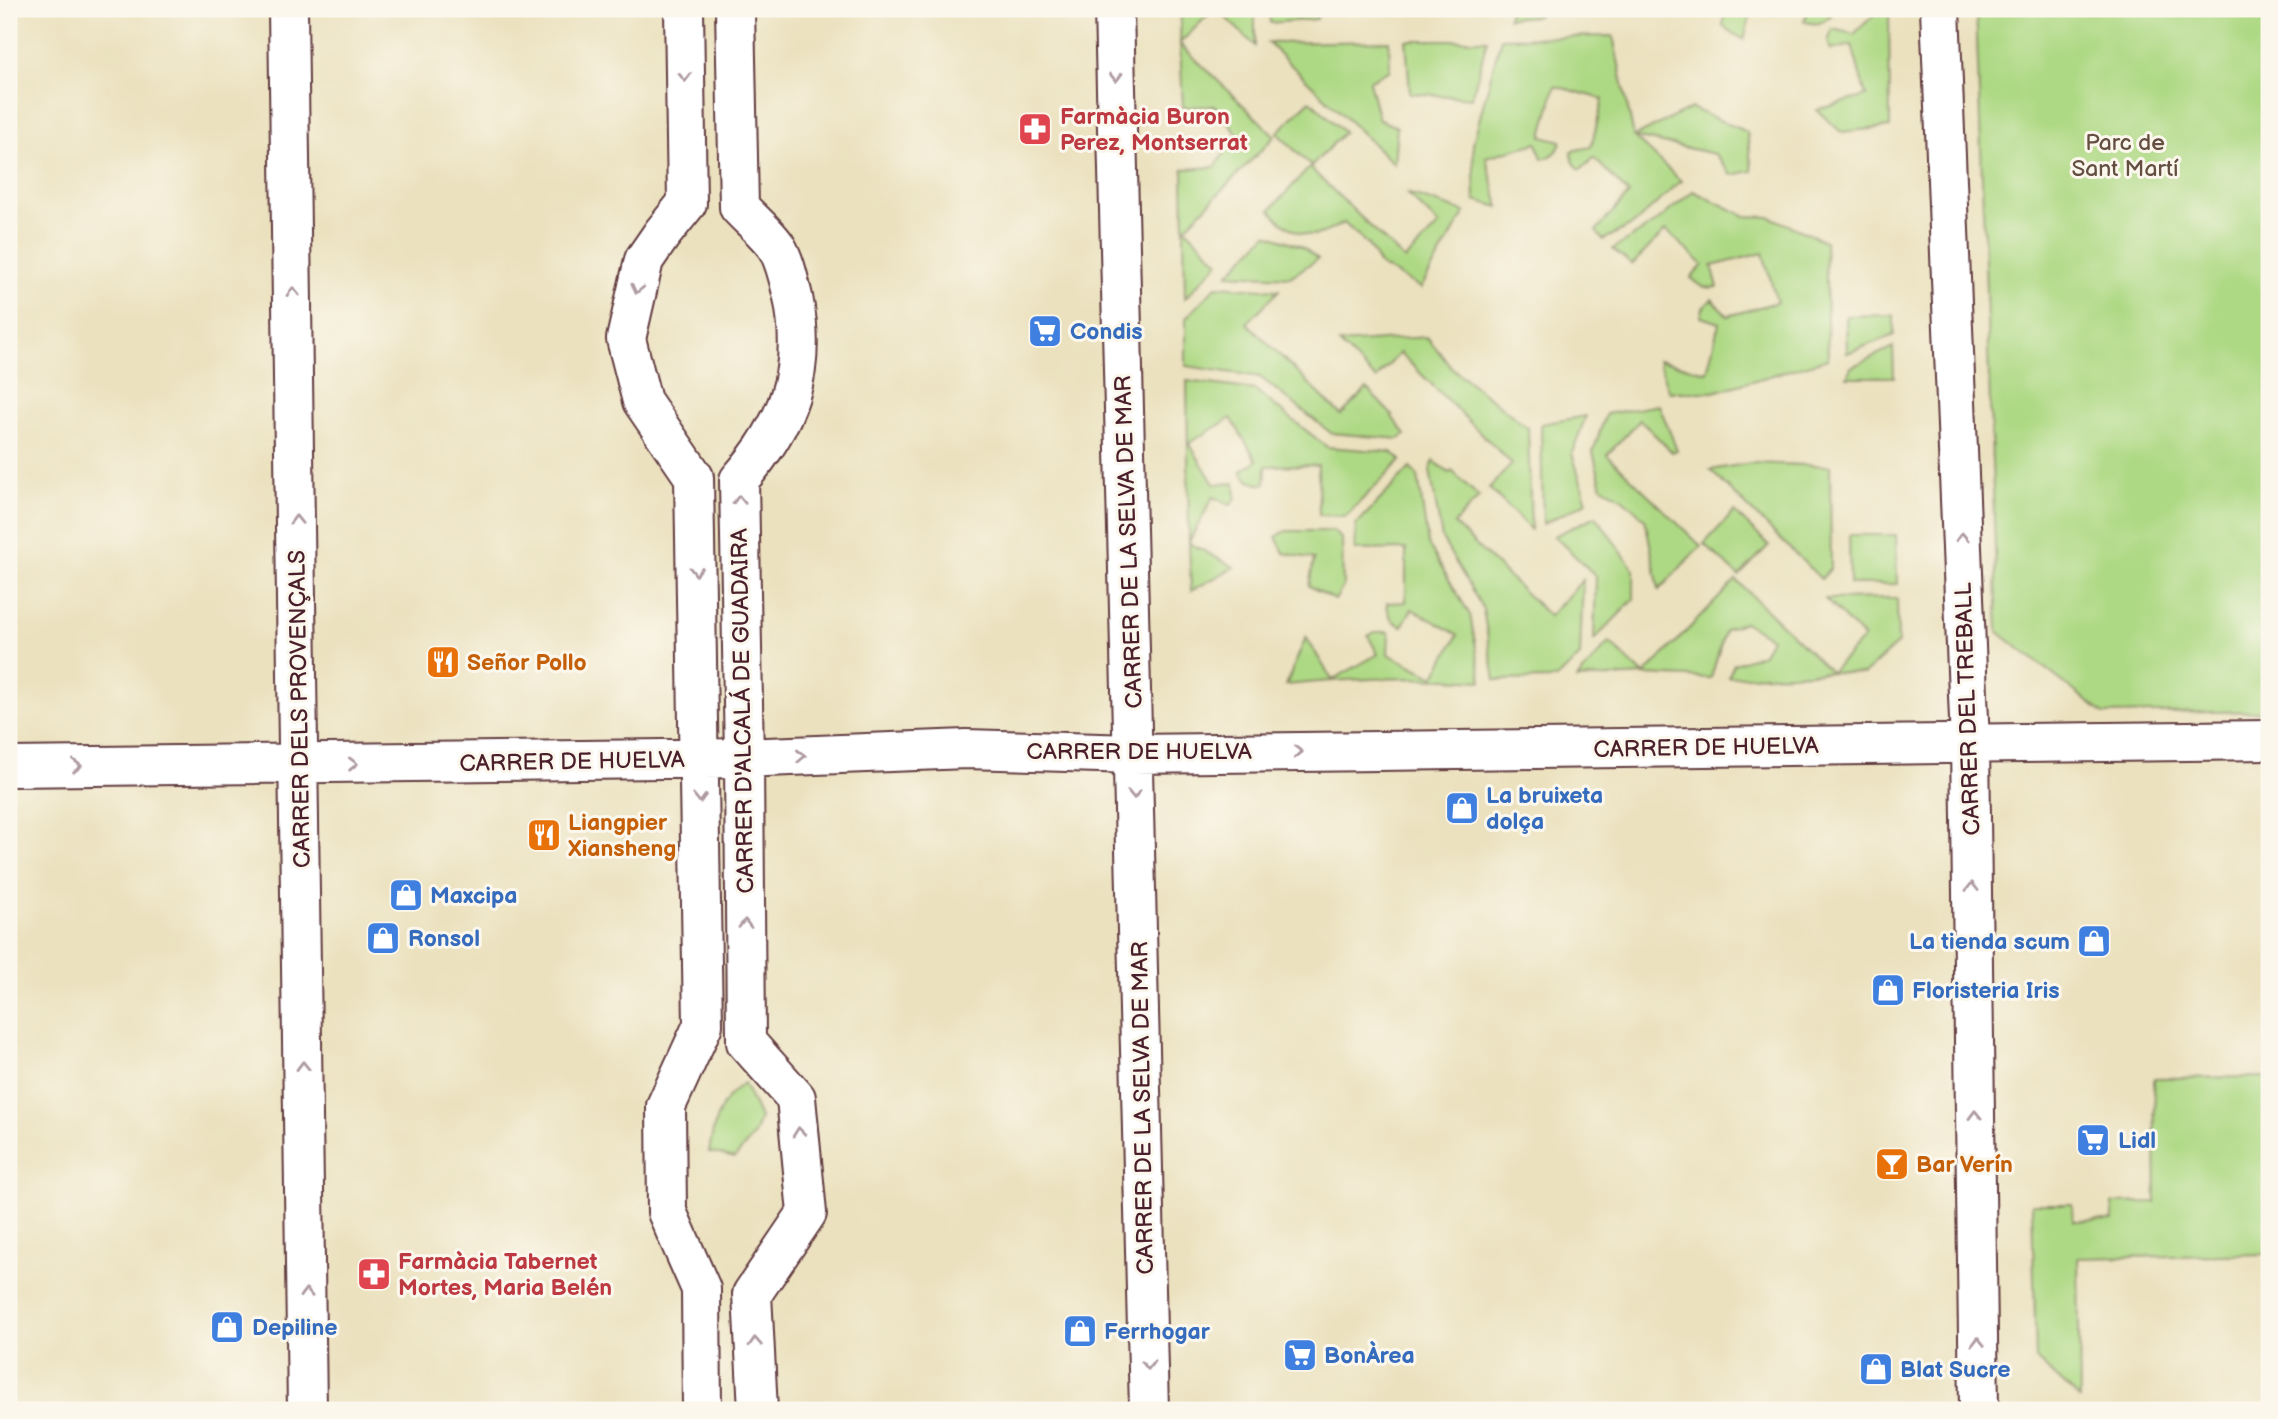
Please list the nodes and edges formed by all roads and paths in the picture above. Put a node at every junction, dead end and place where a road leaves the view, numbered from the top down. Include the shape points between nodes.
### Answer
1 (288, 9) edge
2 (684, 9) edge
3 (735, 9) edge
4 (1114, 9) edge
5 (1940, 9) edge
6 (2269, 740) edge
7 (1970, 744) junction
8 (1133, 754) junction
9 (744, 758) junction
10 (699, 759) junction
11 (300, 764) junction
12 (9, 767) edge
13 (307, 1410) edge
14 (702, 1410) edge
15 (758, 1410) edge
16 (1149, 1410) edge
17 (1979, 1410) edge

11 -> 1 street, CARRER DELS PROVENÇALS
2 -> 10 street, CARRER D'ALCALÁ DE GUADAIRA via 687,204 644,260 626,339 642,401 694,477
9 -> 3 street, CARRER D'ALCALÁ DE GUADAIRA via 739,480 763,452 790,400 797,360 797,319 777,247 739,207
4 -> 8 street, CARRER DE LA SELVA DE MAR
7 -> 5 street, CARRER DEL TREBALL
6 - 7 street, CARRER DE HUELVA
8 -> 7 street, CARRER DE HUELVA
17 -> 7 street, CARRER DEL TREBALL
9 -> 8 street, CARRER DE HUELVA via 966,749
8 -> 16 street, CARRER DE LA SELVA DE MAR
9 - 10 street, CARRER DE HUELVA
15 -> 9 street, CARRER D'ALCALÁ DE GUADAIRA via 752,1294 807,1213 796,1098 746,1042
11 -> 10 street, CARRER DE HUELVA
10 -> 14 street, CARRER D'ALCALÁ DE GUADAIRA via 703,1025 666,1106 667,1212 701,1289
12 -> 11 street, CARRER DE HUELVA
13 -> 11 street, CARRER DELS PROVENÇALS

